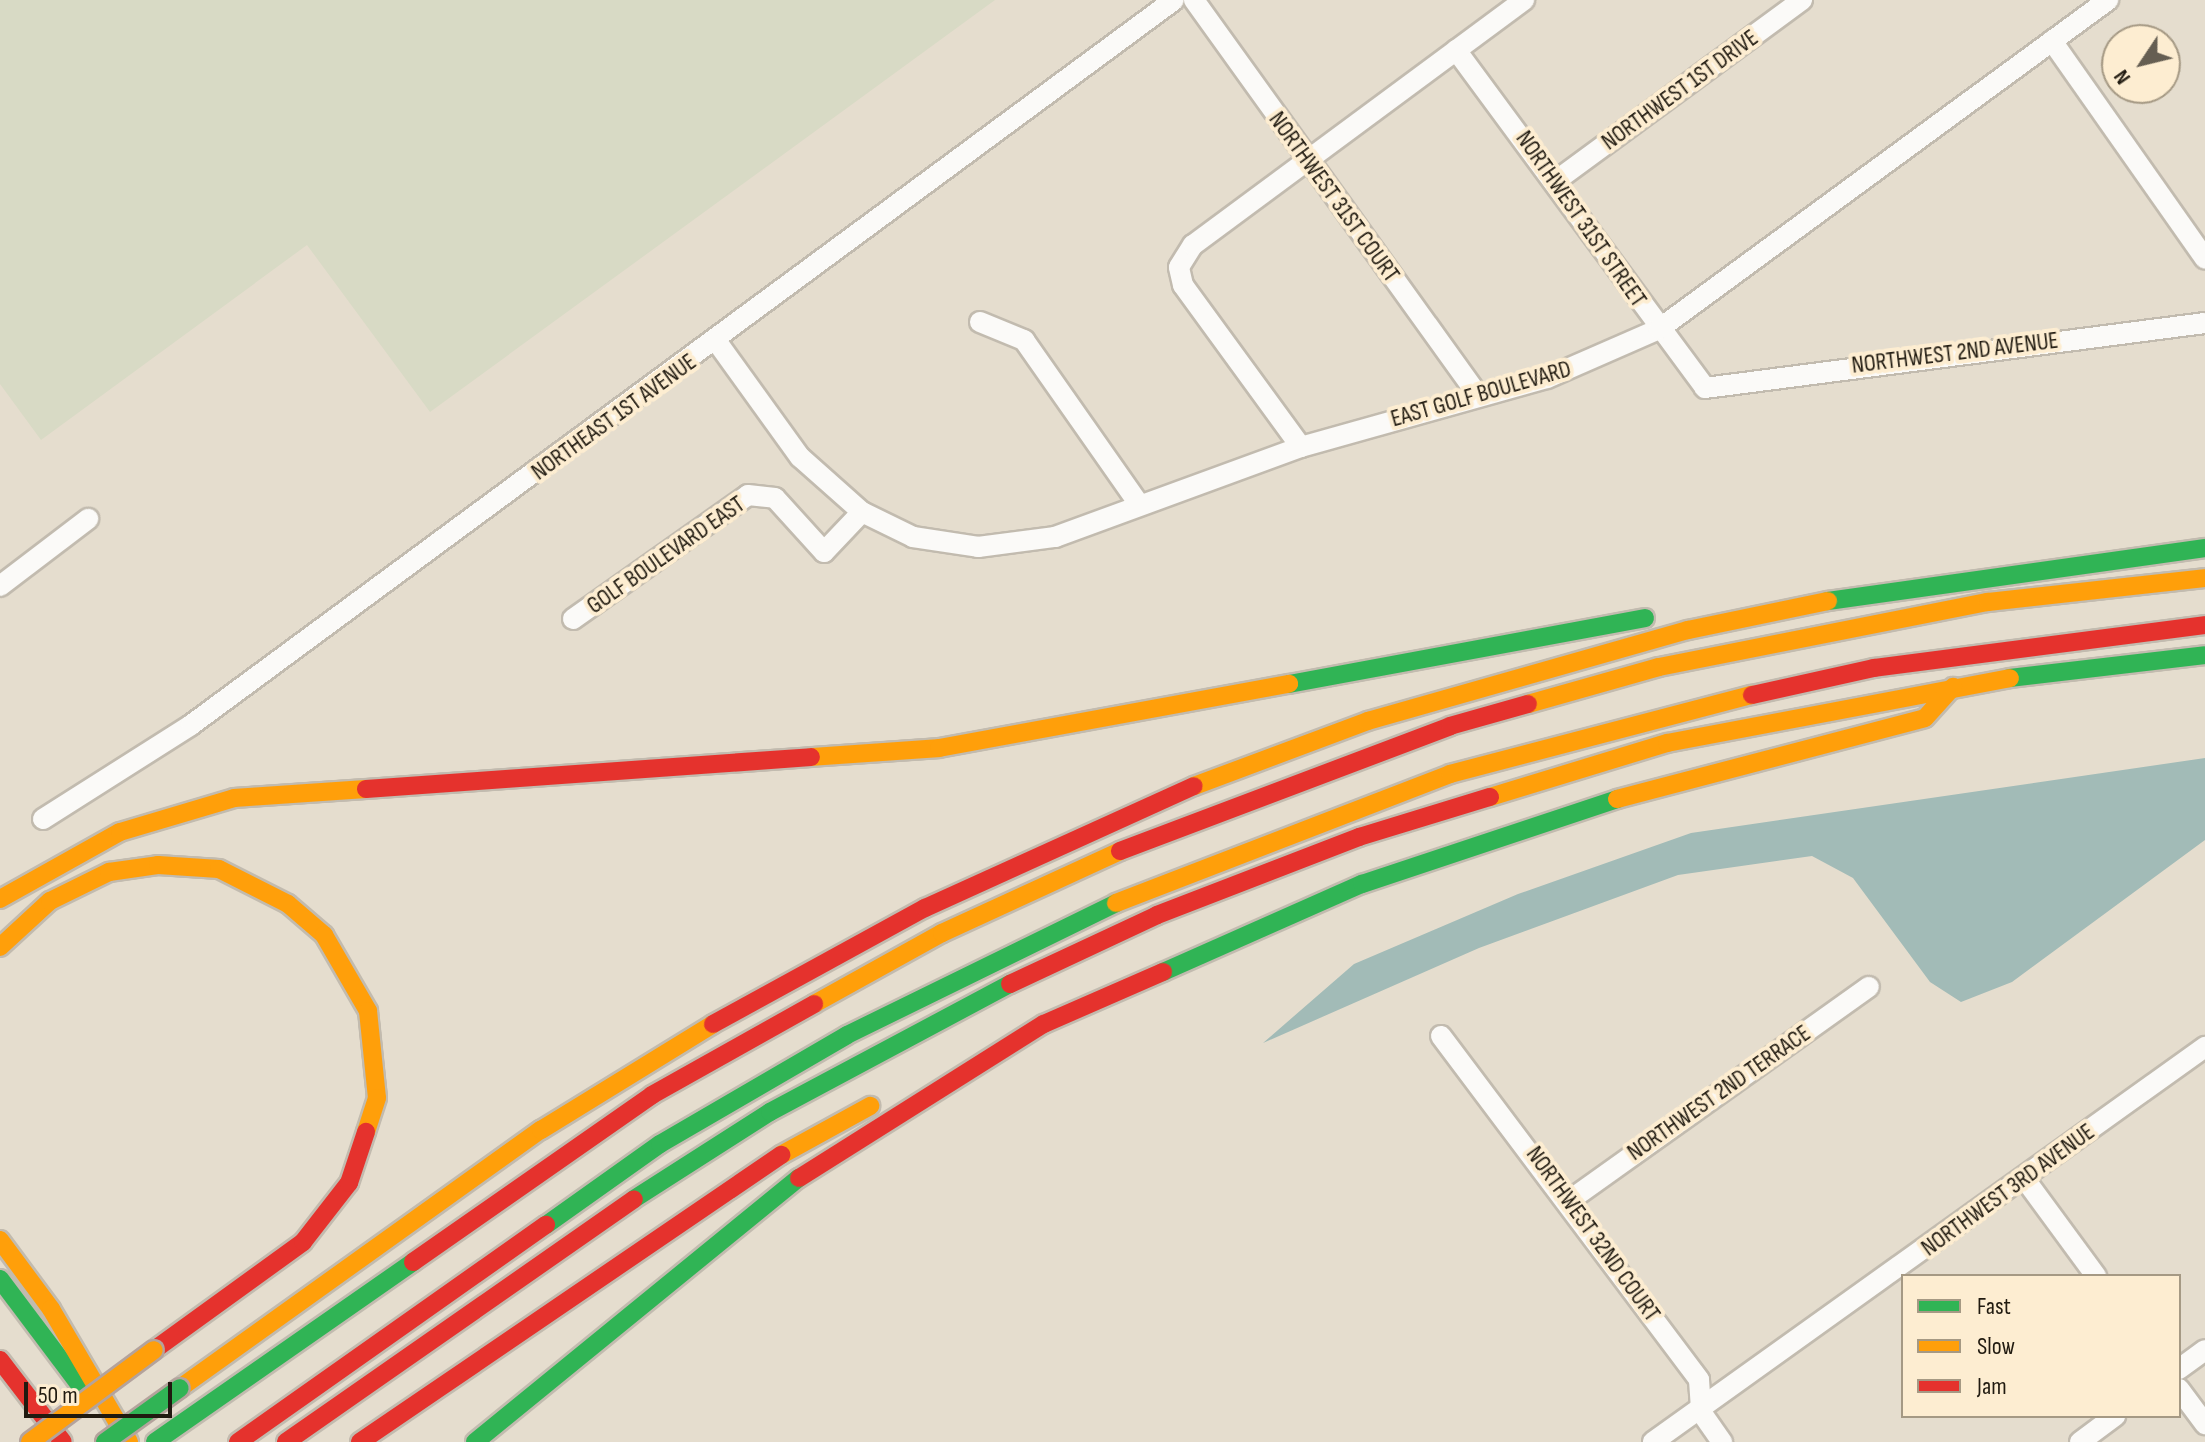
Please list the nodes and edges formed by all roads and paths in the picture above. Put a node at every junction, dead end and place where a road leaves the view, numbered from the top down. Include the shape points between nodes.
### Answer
1 (1174, 0) edge
2 (1194, 0) edge
3 (1524, 0) edge
4 (1802, 0) edge
5 (2108, 0) edge
6 (2052, 41) junction
7 (1456, 50) junction
8 (1308, 160) junction
9 (1557, 180) junction
10 (2205, 259) edge
11 (980, 322) dead end
12 (2205, 323) edge
13 (1659, 329) junction
14 (717, 342) junction
15 (1705, 388) joint
16 (1476, 393) junction
17 (1301, 447) junction
18 (1139, 504) junction
19 (862, 512) junction
20 (88, 519) dead end
21 (2205, 548) edge
22 (1898, 568) dead end
23 (2016, 569) junction
24 (2205, 578) edge
25 (2, 581) edge
26 (1766, 591) dead end
27 (573, 619) dead end
28 (2205, 625) edge
29 (2205, 655) edge
30 (1953, 687) junction
31 (43, 819) dead end
32 (0, 899) edge
33 (0, 947) edge
34 (1869, 987) dead end
35 (1441, 1036) dead end
36 (1009, 1042) junction
37 (2205, 1047) edge
38 (2024, 1178) junction
39 (1570, 1200) junction
40 (0, 1240) edge
41 (2095, 1274) edge
42 (0, 1279) edge
43 (2205, 1350) edge
44 (0, 1360) edge
45 (2181, 1368) edge
46 (2181, 1392) edge
47 (1701, 1412) junction
48 (2112, 1418) edge
49 (2205, 1424) edge
50 (30, 1442) edge
51 (63, 1442) edge
52 (105, 1442) edge
53 (126, 1442) edge
54 (155, 1442) edge
55 (238, 1442) edge
56 (286, 1442) edge
57 (360, 1442) edge
58 (475, 1442) edge
59 (1653, 1442) edge
60 (1722, 1442) edge
61 (2080, 1442) edge

1 - 14 street, NORTHEAST 1ST AVENUE
2 - 8 street, NORTHWEST 31ST COURT
3 - 7 street
4 - 9 street, NORTHWEST 1ST DRIVE
5 - 6 street, EAST GOLF BOULEVARD
6 - 10 street
6 - 13 street, EAST GOLF BOULEVARD
7 - 8 street
7 - 9 street, NORTHWEST 31ST STREET
8 - 16 street, NORTHWEST 31ST COURT
8 - 17 street via 1193,245 1179,267 1183,285
9 - 13 street, NORTHWEST 31ST STREET
11 - 18 street via 1024,340
12 - 15 street, NORTHWEST 2ND AVENUE
13 - 15 street, NORTHWEST 31ST STREET
13 - 16 street, EAST GOLF BOULEVARD via 1547,378
14 - 19 street, EAST GOLF BOULEVARD via 800,457
14 - 31 street, NORTHEAST 1ST AVENUE via 191,725
16 - 17 street, EAST GOLF BOULEVARD
17 - 18 street, EAST GOLF BOULEVARD
18 - 19 street, EAST GOLF BOULEVARD via 1055,537 978,547 913,537
19 - 27 street, GOLF BOULEVARD EAST via 824,552 775,498 748,495
20 - 25 street
21 - 23 main road
22 - 23 main road
23 - 52 main road, bridge via 1796,606 1567,660 1338,732 1051,847 826,960 635,1071
24 - 54 main road via 1988,602 1659,667 1435,731 1139,842 900,954 652,1095
26 - 32 main road via 939,748 234,798 120,832
28 - 55 main road via 1889,666 1660,715 1450,774 1144,889 929,991 660,1144
29 - 30 main road
30 - 36 main road via 1925,718 1681,778 1362,884 1195,952
30 - 56 main road via 1667,743 1460,803 1100,941 863,1058 677,1168
33 - 50 main road, bridge via 32,914 99,875 158,865 209,868 306,918 340,956 368,1011 377,1098 349,1183 303,1242
34 - 39 street, NORTHWEST 2ND TERRACE
35 - 39 street, NORTHWEST 32ND COURT
36 - 57 main road via 979,1046 754,1170
36 - 58 main road via 767,1198
37 - 38 street, NORTHWEST 3RD AVENUE
38 - 41 street
38 - 47 street, NORTHWEST 3RD AVENUE
39 - 47 street, NORTHWEST 32ND COURT via 1699,1380
40 - 53 main road via 51,1309
42 - 53 main road
43 - 45 street
44 - 51 main road
46 - 49 street
47 - 59 street, NORTHWEST 3RD AVENUE
47 - 60 street, NORTHWEST 32ND COURT
48 - 61 street

